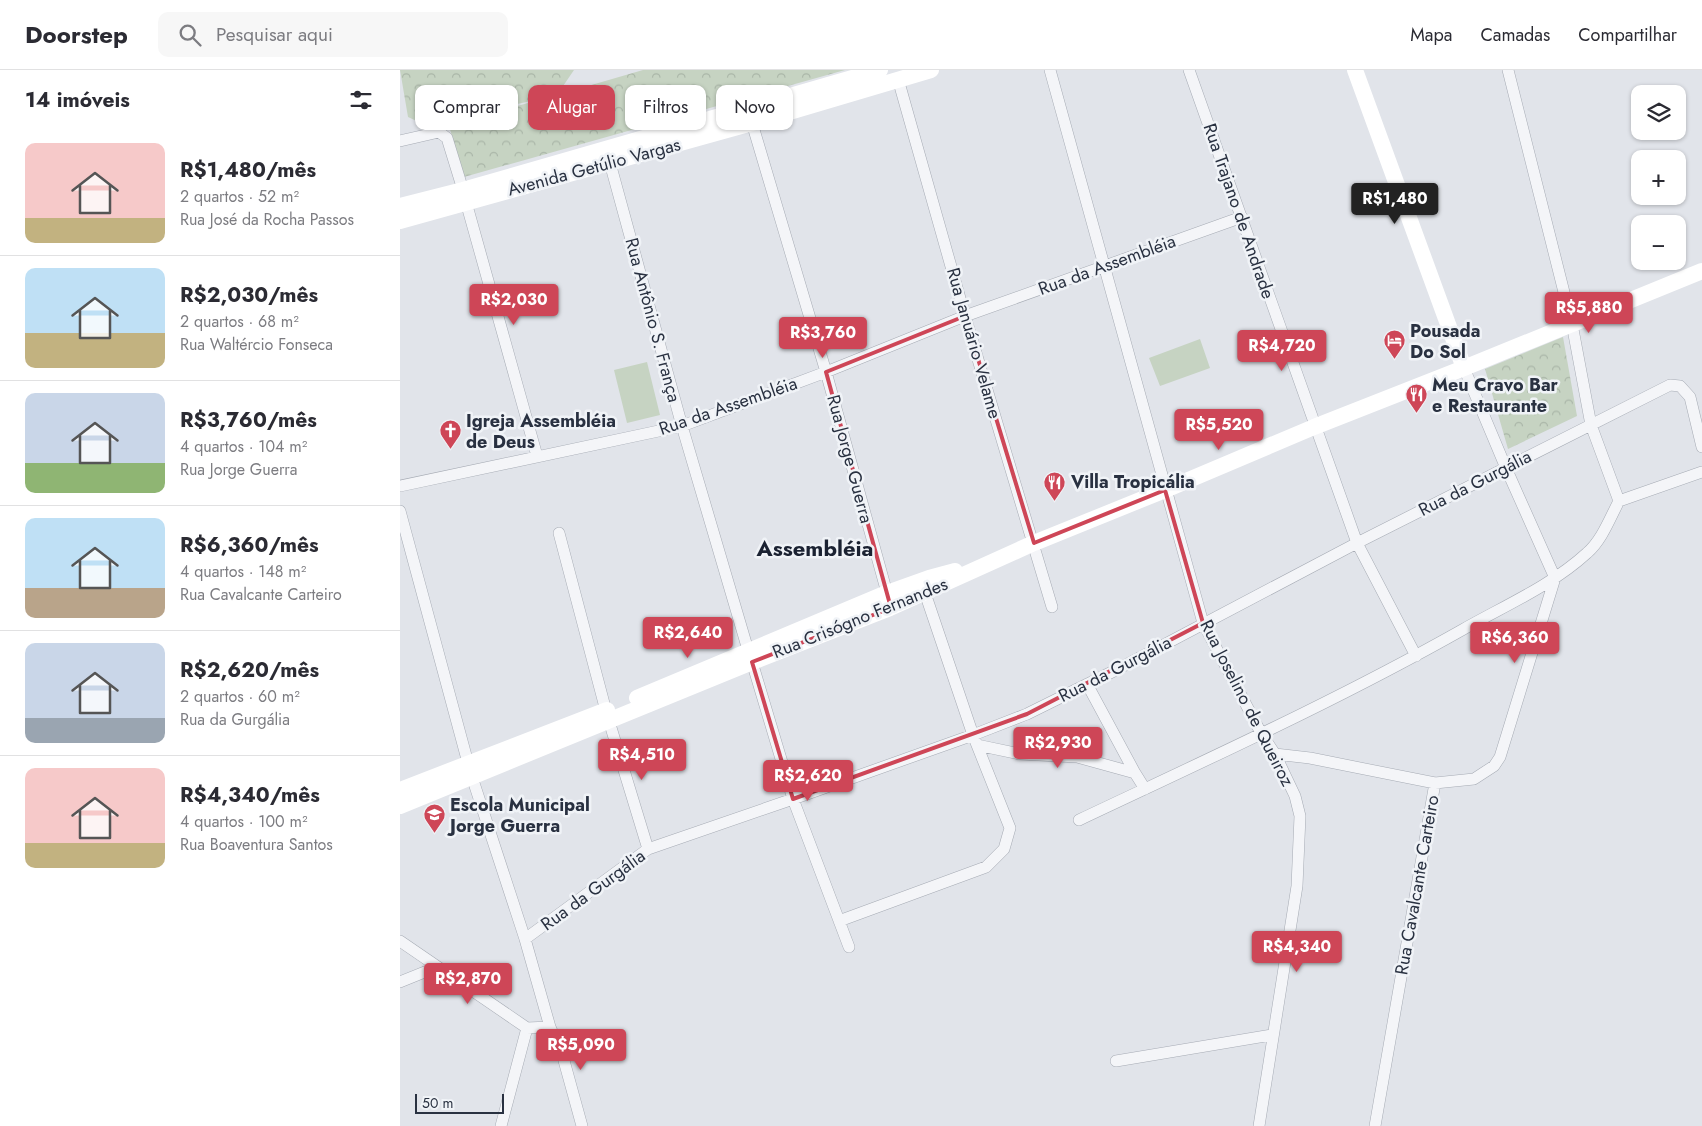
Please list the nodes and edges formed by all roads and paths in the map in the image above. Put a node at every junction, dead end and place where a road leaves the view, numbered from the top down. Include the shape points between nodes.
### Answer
1 (880, 70) edge
2 (931, 70) edge
3 (1050, 70) edge
4 (1189, 70) edge
5 (1354, 70) edge
6 (1508, 70) edge
7 (898, 79) junction
8 (793, 111) edge
9 (727, 130) edge
10 (754, 130) edge
11 (400, 141) edge
12 (610, 163) junction
13 (464, 196) junction
14 (400, 206) edge
15 (1242, 218) junction
16 (400, 222) edge
17 (1104, 267) junction
18 (1702, 272) edge
19 (965, 316) junction
20 (1572, 324) junction
21 (1464, 368) junction
22 (826, 372) junction
23 (1592, 425) junction
24 (682, 426) junction
25 (1314, 427) junction
26 (1702, 445) edge
27 (536, 456) junction
28 (1506, 468) junction
29 (1702, 472) edge
30 (400, 486) edge
31 (1165, 490) junction
32 (1619, 501) junction
33 (400, 511) edge
34 (558, 533) dead end
35 (1034, 543) junction
36 (1356, 543) junction
37 (986, 564) junction
38 (1555, 578) junction
39 (887, 593) junction
40 (925, 593) junction
41 (1052, 607) dead end
42 (1203, 623) junction
43 (750, 656) junction
44 (1416, 656) junction
45 (1087, 684) junction
46 (607, 716) junction
47 (1261, 733) junction
48 (975, 740) junction
49 (1275, 754) junction
50 (470, 770) junction
51 (1135, 773) junction
52 (1435, 783) junction
53 (1145, 789) junction
54 (400, 790) edge
55 (793, 800) junction
56 (400, 806) edge
57 (1079, 820) dead end
58 (648, 849) junction
59 (839, 921) junction
60 (524, 939) junction
61 (400, 941) edge
62 (849, 947) dead end
63 (437, 967) junction
64 (400, 982) edge
65 (527, 1028) junction
66 (550, 1028) junction
67 (1272, 1035) junction
68 (1116, 1061) dead end
69 (498, 1125) edge
70 (582, 1126) edge
71 (1259, 1126) edge
72 (1375, 1126) edge

1 - 13 main road, Avenida Getúlio Vargas
2 - 7 main road, Avenida Getúlio Vargas
3 - 17 street, Rua Joselino de Queiroz
4 - 15 street, Rua Trajano de Andrade
5 - 21 main road
6 - 20 street
7 - 8 main road, Avenida Getúlio Vargas
7 - 19 street, Rua Januário Velame
9 - 12 main road, Avenida Getúlio Vargas
10 - 22 street, Rua Jorge Guerra
11 - 13 street via 439,132 443,134 447,138
12 - 13 main road, Avenida Getúlio Vargas
12 - 24 street, Rua Antônio S. França
13 - 14 main road, Avenida Getúlio Vargas
13 - 16 main road, Avenida Getúlio Vargas
13 - 27 street
15 - 17 street, Rua da Assembléia
15 - 25 street, Rua Trajano de Andrade
17 - 19 street, Rua da Assembléia
17 - 31 street, Rua Joselino de Queiroz
18 - 20 main road, Rua Crisógno Fernandes
19 - 22 street, Rua da Assembléia
19 - 35 street, Rua Januário Velame
20 - 21 main road, Rua Crisógno Fernandes
20 - 23 street
21 - 25 main road, Rua Crisógno Fernandes
21 - 28 street
22 - 24 street, Rua da Assembléia
22 - 39 street, Rua Jorge Guerra
23 - 26 street, Rua da Gurgália via 1670,385 1680,386 1690,397
23 - 28 street, Rua da Gurgália
23 - 32 street
24 - 27 street, Rua da Assembléia
24 - 43 street, Rua Antônio S. França
25 - 31 main road, Rua Crisógno Fernandes
25 - 36 street, Rua Trajano de Andrade
27 - 30 street, Rua da Assembléia
28 - 36 street, Rua da Gurgália
28 - 38 street
29 - 32 street
31 - 35 main road, Rua Crisógno Fernandes
31 - 42 street, Rua Joselino de Queiroz
32 - 38 street via 1602,534 1588,552
33 - 50 street
34 - 46 street
35 - 37 main road, Rua Crisógno Fernandes
35 - 41 street, Rua Januário Velame
36 - 42 street, Rua da Gurgália
36 - 44 street, Rua Trajano de Andrade
37 - 39 main road, Rua Crisógno Fernandes
37 - 40 main road, Rua Crisógno Fernandes
38 - 44 street
38 - 52 street, Rua Cavalcante Carteiro via 1500,757 1494,766 1474,779
39 - 43 main road, Rua Crisógno Fernandes
40 - 43 main road, Rua Crisógno Fernandes
40 - 48 street
42 - 45 street, Rua da Gurgália
42 - 47 street, Rua Joselino de Queiroz
43 - 46 main road, Rua Crisógno Fernandes
43 - 55 street, Rua Antônio S. França
44 - 47 street
45 - 48 street, Rua da Gurgália
45 - 51 street
46 - 50 main road, Rua Crisógno Fernandes
46 - 58 street
47 - 49 street, Rua Joselino de Queiroz
47 - 53 street
48 - 51 street via 1020,754 1077,757
48 - 55 street, Rua da Gurgália
48 - 59 street via 1010,828 1004,849 986,867
49 - 52 street
49 - 67 street, Rua Joselino de Queiroz via 1295,796 1300,816 1297,886
50 - 54 main road, Rua Crisógno Fernandes
50 - 56 main road, Rua Crisógno Fernandes
50 - 60 street
51 - 53 street
52 - 72 street, Rua Cavalcante Carteiro
53 - 57 street
55 - 58 street, Rua da Gurgália
55 - 59 street, Rua Antônio S. França
58 - 60 street, Rua da Gurgália
59 - 62 street, Rua Antônio S. França
60 - 66 street
61 - 63 street
63 - 64 street
63 - 65 street
65 - 66 street
65 - 69 street
66 - 70 street via 563,1057
67 - 68 street
67 - 71 street, Rua Joselino de Queiroz

